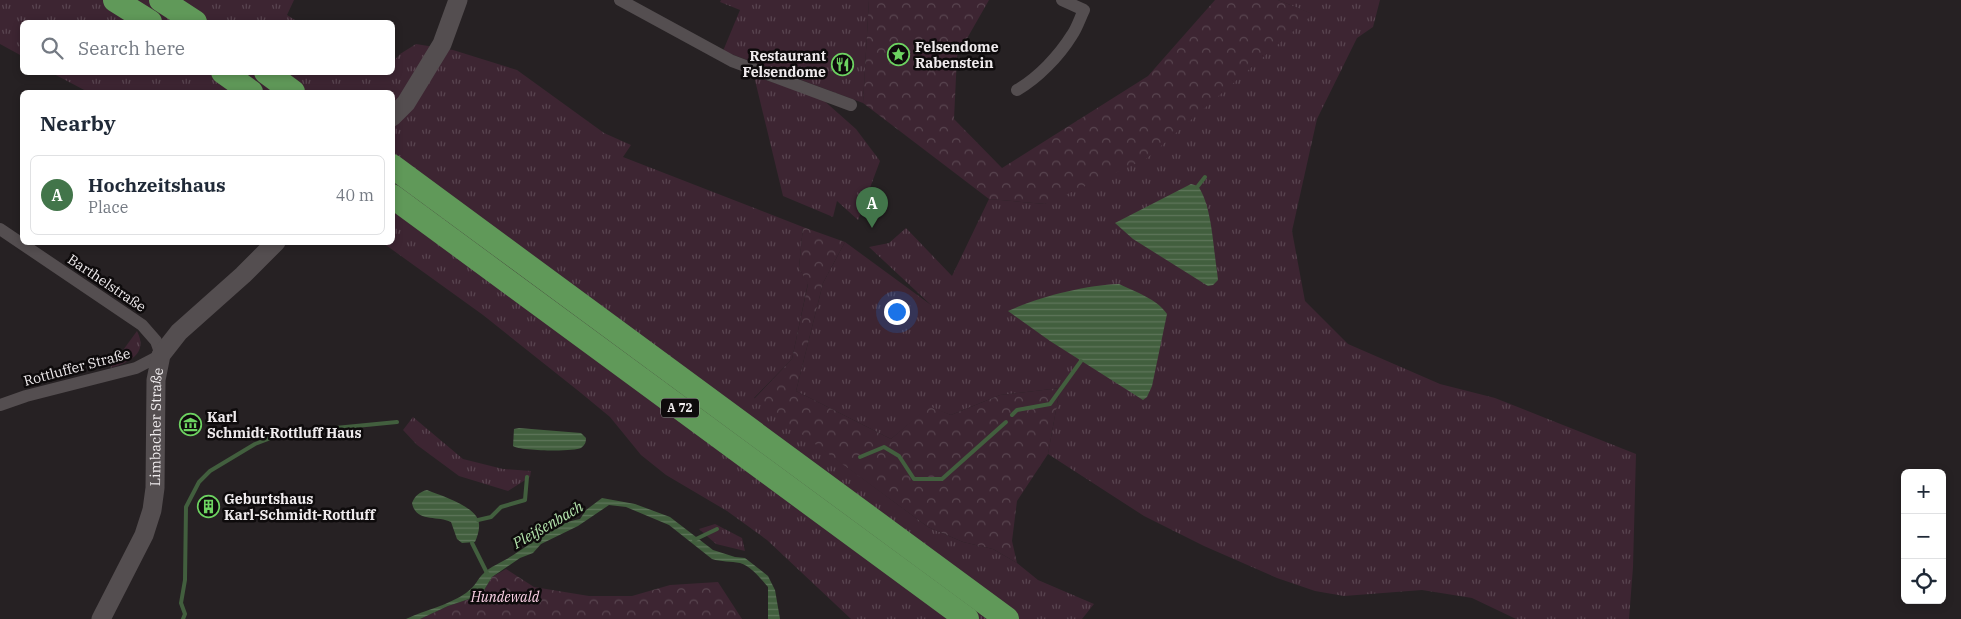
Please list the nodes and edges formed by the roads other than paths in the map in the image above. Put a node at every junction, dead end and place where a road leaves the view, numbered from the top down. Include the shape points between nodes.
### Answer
1 (115, 0) edge
2 (161, 0) edge
3 (458, 0) edge
4 (620, 0) edge
5 (1062, 0) edge
6 (147, 20) edge
7 (191, 20) edge
8 (227, 75) edge
9 (270, 75) edge
10 (248, 90) edge
11 (290, 90) edge
12 (1017, 90) dead end
13 (851, 105) dead end
14 (395, 114) edge
15 (395, 168) edge
16 (395, 198) edge
17 (0, 229) edge
18 (20, 243) edge
19 (24, 245) edge
20 (273, 245) edge
21 (161, 355) junction
22 (0, 405) edge
23 (101, 619) edge
24 (967, 619) edge
25 (1007, 619) edge

1 - 6 highway
2 - 7 highway
3 - 14 street via 445,38 406,103
4 - 13 street via 732,61
5 - 12 street via 1084,10 1073,35 1028,84
8 - 10 highway
9 - 11 highway
15 - 25 highway, A 72
16 - 24 highway, A 72
17 - 18 street, Barthelstraße
19 - 21 street, Barthelstraße via 142,325 156,341
20 - 21 street, Limbacher Straße via 179,332
21 - 22 street, Rottluffer Straße via 136,368
21 - 23 street, Limbacher Straße via 156,380 152,510 144,535

